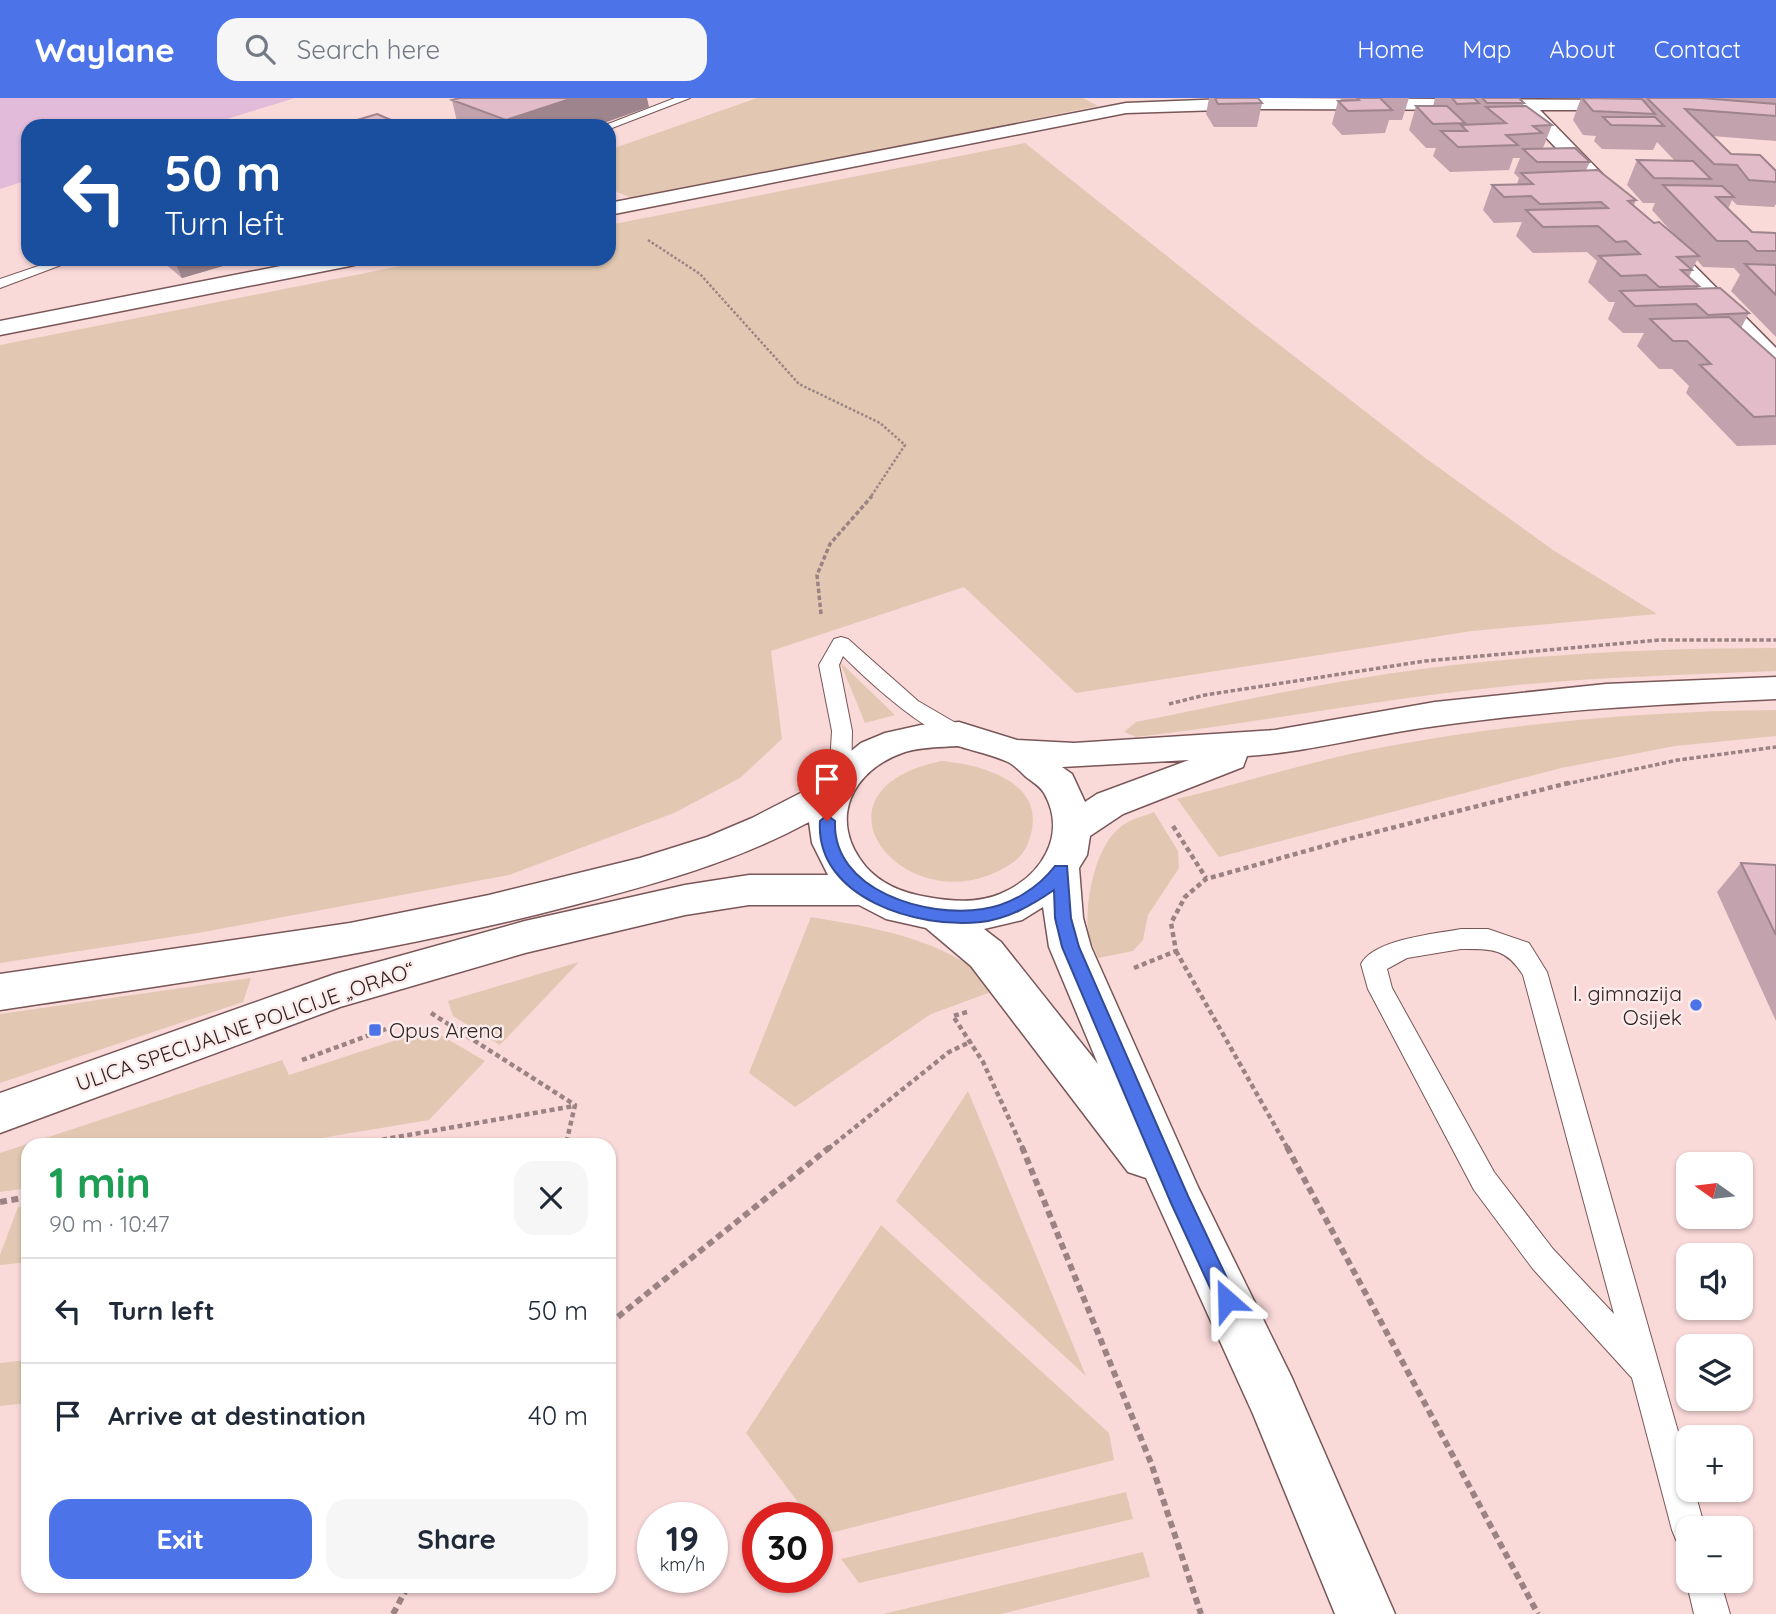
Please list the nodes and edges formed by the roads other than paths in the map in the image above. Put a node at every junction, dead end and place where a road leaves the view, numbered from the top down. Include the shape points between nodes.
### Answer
1 (1103, 98) edge
2 (1605, 98) edge
3 (679, 99) edge
4 (1276, 100) edge
5 (1526, 106) junction
6 (1126, 107) junction
7 (616, 123) edge
8 (1619, 202) edge
9 (616, 208) edge
10 (1638, 222) edge
11 (51, 266) edge
12 (314, 266) edge
13 (0, 284) edge
14 (0, 327) edge
15 (1776, 362) edge
16 (1776, 688) edge
17 (959, 734) junction
18 (1275, 742) junction
19 (1020, 751) junction
20 (837, 786) junction
21 (1075, 827) junction
22 (1061, 870) junction
23 (864, 890) junction
24 (940, 917) junction
25 (0, 992) edge
26 (0, 1113) edge
27 (1181, 1203) junction
28 (1644, 1369) junction
29 (1685, 1516) edge
30 (1706, 1593) edge
31 (1364, 1614) edge
32 (1712, 1614) edge

1 - 6 street
2 - 5 street via 1642,105
3 - 7 lane
4 - 5 street
4 - 6 street
5 - 8 street
6 - 9 street
10 - 15 street
11 - 13 lane
12 - 14 street
16 - 18 street via 1592,696 1435,714
17 - 19 street via 991,739
17 - 20 street via 923,735 890,744 862,759
17 - 20 lane via 911,706 841,643 829,665 842,731
18 - 19 street via 1074,755
18 - 21 street via 1149,787 1110,804
19 - 21 street via 1049,771 1068,798
20 - 23 street via 828,806 827,835 839,864
20 - 25 street, ULICA SPECIJALNE POLICIJE „ORAO“ via 775,824 722,846 501,909 410,930
21 - 22 street via 1069,857
22 - 24 street via 1021,904 983,916
22 - 27 street via 1063,918 1070,947
23 - 24 street via 899,908
23 - 26 street, ULICA SPECIJALNE POLICIJE „ORAO“ via 749,890 685,900 513,941 335,991
24 - 27 street via 986,954 1024,999
27 - 31 street via 1273,1397
28 - 28 lane via 1535,972 1520,950 1488,940 1461,939 1403,949 1373,964 1380,989 1484,1181 1543,1259
28 - 29 lane
30 - 32 lane

